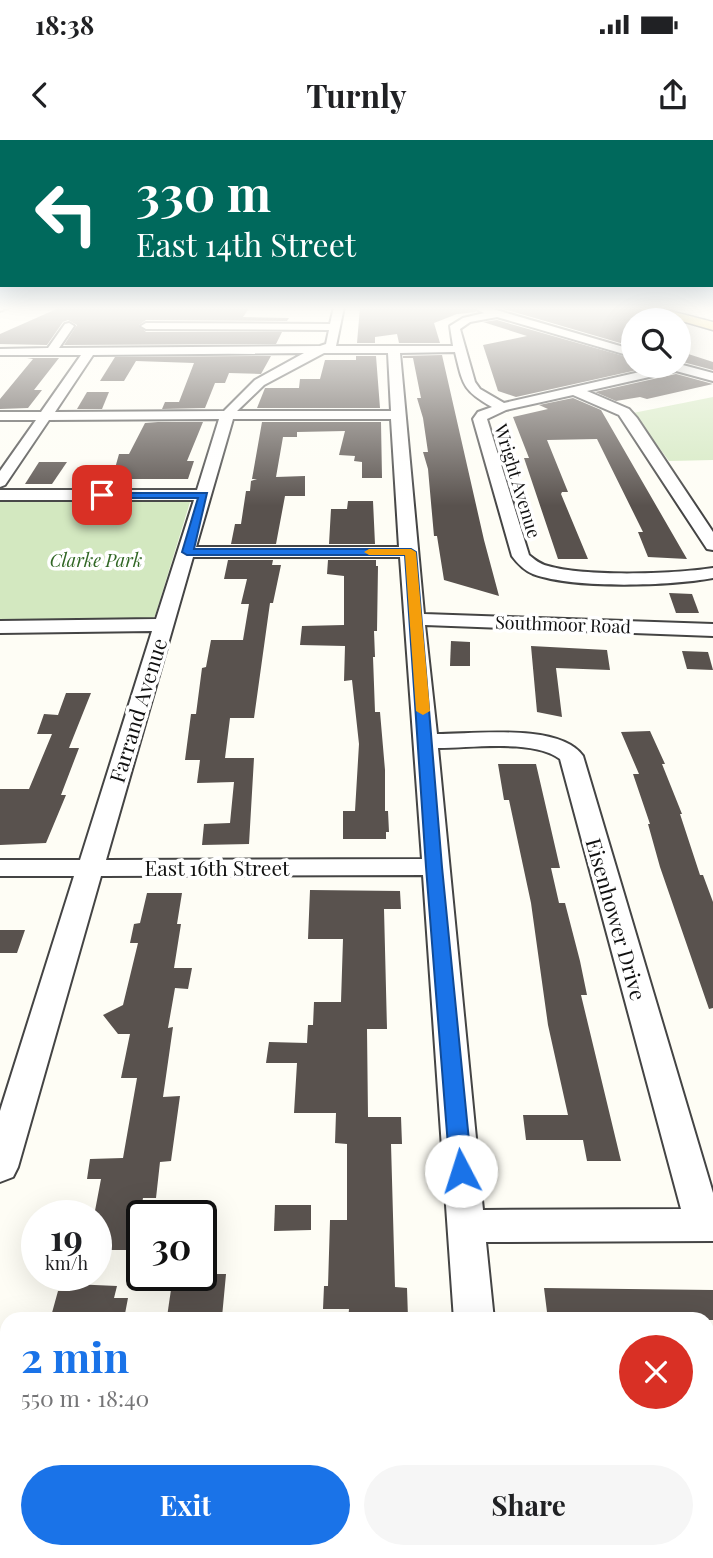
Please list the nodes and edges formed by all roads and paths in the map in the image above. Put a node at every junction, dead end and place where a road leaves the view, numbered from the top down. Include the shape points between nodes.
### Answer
1 (75, 373) edge
2 (276, 373) edge
3 (395, 373) edge
4 (469, 373) edge
5 (627, 378) edge
6 (575, 391) junction
7 (502, 407) junction
8 (397, 415) junction
9 (0, 416) edge
10 (46, 416) junction
11 (227, 416) junction
12 (0, 482) edge
13 (0, 495) edge
14 (203, 495) junction
15 (713, 545) edge
16 (187, 552) junction
17 (411, 552) junction
18 (713, 573) edge
19 (558, 574) joint
20 (414, 619) junction
21 (163, 625) junction
22 (0, 627) edge
23 (713, 630) edge
24 (426, 741) junction
25 (434, 867) junction
26 (0, 868) edge
27 (89, 868) junction
28 (0, 1167) edge
29 (708, 1225) edge
30 (466, 1226) junction
31 (473, 1312) edge

1 - 10 street
2 - 11 street, Farrand Avenue via 253,385
3 - 8 street
4 - 7 street, Wright Avenue via 475,393
5 - 6 street
6 - 7 street
6 - 15 street via 624,412
7 - 19 street, Wright Avenue via 480,419 521,556 531,567
8 - 11 street
8 - 17 street
9 - 10 street
10 - 11 street
10 - 12 street
11 - 14 street, Farrand Avenue
13 - 14 street
14 - 16 street, Farrand Avenue
16 - 17 street
16 - 21 street, Farrand Avenue
17 - 20 street
18 - 19 street via 688,577
20 - 23 street, Southmoor Road
20 - 24 street
21 - 22 street
21 - 27 street, Farrand Avenue
24 - 25 street
24 - 29 street, Eisenhower Drive via 531,741 556,746 571,756
25 - 27 street, East 16th Street
25 - 30 street
26 - 27 street, East 16th Street
27 - 28 street, Farrand Avenue
29 - 30 street
30 - 31 street

